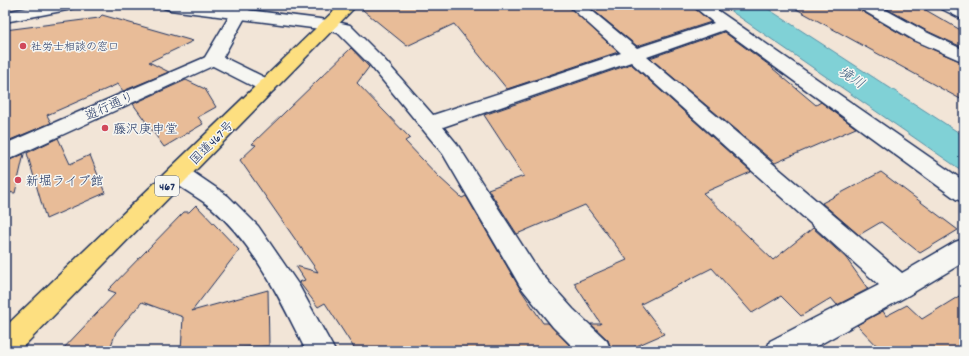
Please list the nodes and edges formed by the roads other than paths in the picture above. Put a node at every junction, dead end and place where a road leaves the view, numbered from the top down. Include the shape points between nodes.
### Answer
1 (67, 5) edge
2 (170, 5) edge
3 (349, 5) edge
4 (576, 5) edge
5 (700, 5) edge
6 (866, 5) edge
7 (946, 5) edge
8 (242, 9) edge
9 (964, 15) edge
10 (5, 18) edge
11 (726, 24) junction
12 (328, 25) junction
13 (633, 56) junction
14 (964, 56) edge
15 (213, 59) junction
16 (267, 86) junction
17 (429, 124) junction
18 (5, 153) edge
19 (179, 174) junction
20 (964, 193) edge
21 (964, 249) edge
22 (900, 286) junction
23 (5, 346) edge
24 (321, 351) edge
25 (597, 351) edge
26 (780, 351) edge

1 - 10 street
2 - 8 street
3 - 12 highway, 国道467号 / 467
4 - 13 street
5 - 11 street
6 - 14 street via 920,36
7 - 9 street
8 - 12 street
8 - 15 street
11 - 13 street
11 - 20 street
12 - 16 highway, 国道467号 / 467
12 - 17 street via 344,30 350,35 376,61
13 - 17 street
13 - 22 street
15 - 16 street
15 - 18 street, 遊行通り
16 - 19 highway, 国道467号 / 467
17 - 25 street via 450,149 529,278 563,318
19 - 23 highway, 国道467号 / 467
19 - 24 street via 220,202 250,233 289,293
21 - 22 street
22 - 26 street

